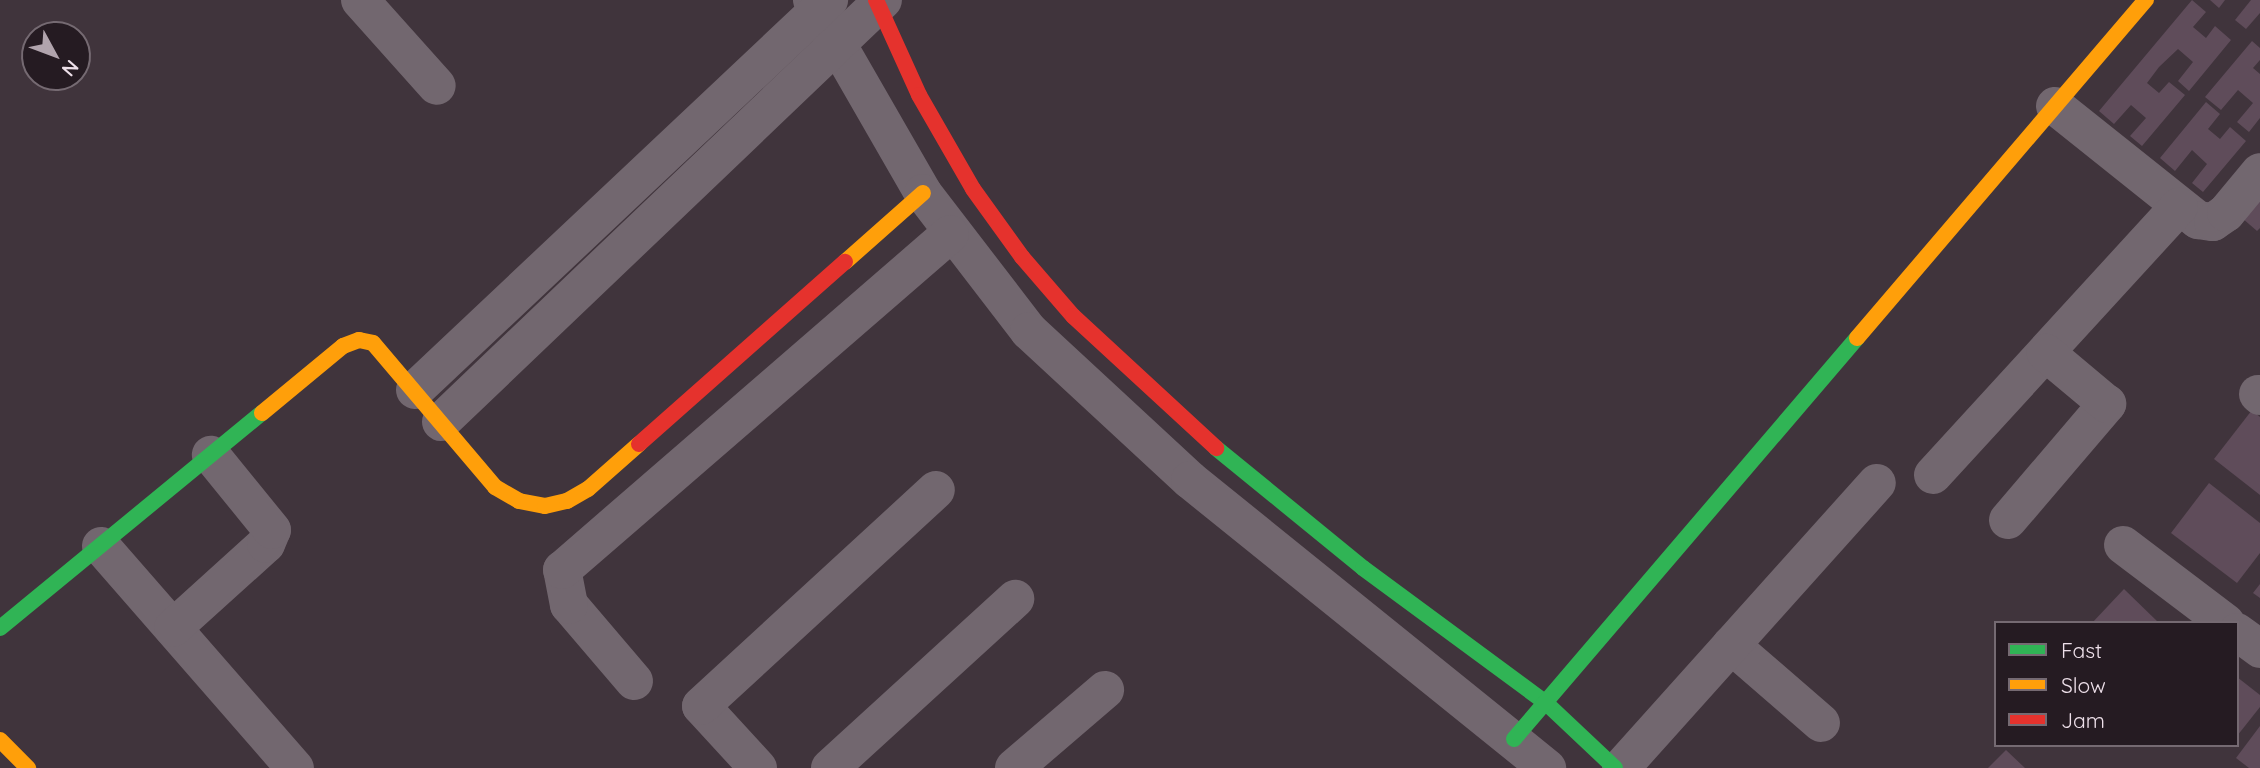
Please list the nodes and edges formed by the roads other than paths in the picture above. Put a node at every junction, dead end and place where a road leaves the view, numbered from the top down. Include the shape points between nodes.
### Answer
1 (360, 0) edge
2 (2146, 0) edge
3 (879, 2) edge
4 (824, 13) edge
5 (437, 86) dead end
6 (2055, 106) junction
7 (2260, 173) edge
8 (923, 193) junction
9 (2179, 207) junction
10 (950, 234) junction
11 (2046, 353) junction
12 (415, 390) junction
13 (441, 422) junction
14 (211, 455) junction
15 (1933, 475) dead end
16 (1877, 482) dead end
17 (936, 490) dead end
18 (2008, 520) dead end
19 (2123, 545) dead end
20 (101, 546) junction
21 (1015, 599) dead end
22 (2223, 621) edge
23 (0, 628) edge
24 (173, 628) junction
25 (2239, 633) edge
26 (1731, 645) junction
27 (2260, 649) edge
28 (634, 681) dead end
29 (1105, 690) dead end
30 (1545, 702) junction
31 (1821, 723) dead end
32 (1514, 739) junction
33 (0, 740) edge
34 (28, 768) edge
35 (295, 768) edge
36 (758, 768) edge
37 (830, 768) edge
38 (1014, 768) edge
39 (1547, 768) edge
40 (1615, 768) edge
41 (1621, 768) edge

1 - 5 street
2 - 6 main road
3 - 4 street
3 - 30 main road via 919,95 973,189 1022,257 1073,316 1241,470 1363,568
4 - 8 street
4 - 12 street
4 - 13 street
6 - 9 street
6 - 30 main road
7 - 9 street via 2213,222 2198,220
8 - 10 street
8 - 13 main road via 587,489 567,501 545,506 519,501 495,487
9 - 11 street
10 - 28 street via 562,570 569,605
10 - 32 street via 1029,331 1110,408 1191,480
11 - 15 street
11 - 18 street via 2107,404
12 - 13 main road
12 - 14 main road via 373,343 359,340 343,346
14 - 20 main road
14 - 24 street via 272,530 266,544
16 - 26 street
17 - 36 street via 701,705
19 - 22 street
20 - 23 main road
20 - 24 street
21 - 37 street
24 - 35 street
25 - 27 street
26 - 31 street
26 - 41 street
29 - 38 street
30 - 32 main road
30 - 40 main road
32 - 39 street
33 - 34 main road

